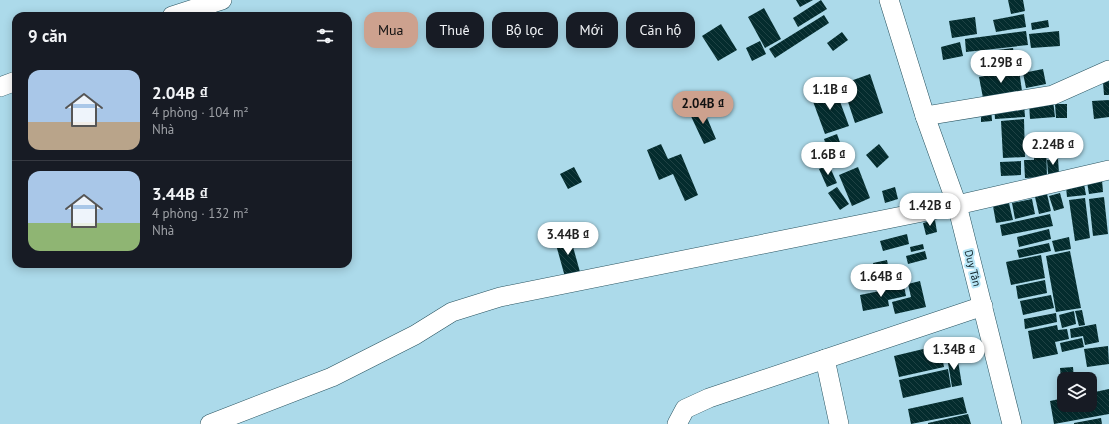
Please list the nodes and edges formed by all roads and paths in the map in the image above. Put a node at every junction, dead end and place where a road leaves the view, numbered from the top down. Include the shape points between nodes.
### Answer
1 (222, 0) edge
2 (889, 0) edge
3 (184, 12) edge
4 (1109, 70) edge
5 (12, 82) edge
6 (0, 87) edge
7 (925, 116) junction
8 (1109, 170) edge
9 (957, 205) junction
10 (983, 306) junction
11 (825, 359) junction
12 (210, 424) edge
13 (677, 424) edge
14 (839, 424) edge
15 (1012, 424) edge

1 - 3 street
2 - 7 street, Duy Tân
4 - 7 street via 1053,95
5 - 6 street
7 - 9 street, Duy Tân
8 - 9 street
9 - 10 street, Duy Tân
9 - 12 street via 500,297 452,312 415,335 332,377
10 - 11 street
10 - 15 street, Duy Tân
11 - 13 street via 709,398 685,409
11 - 14 street

